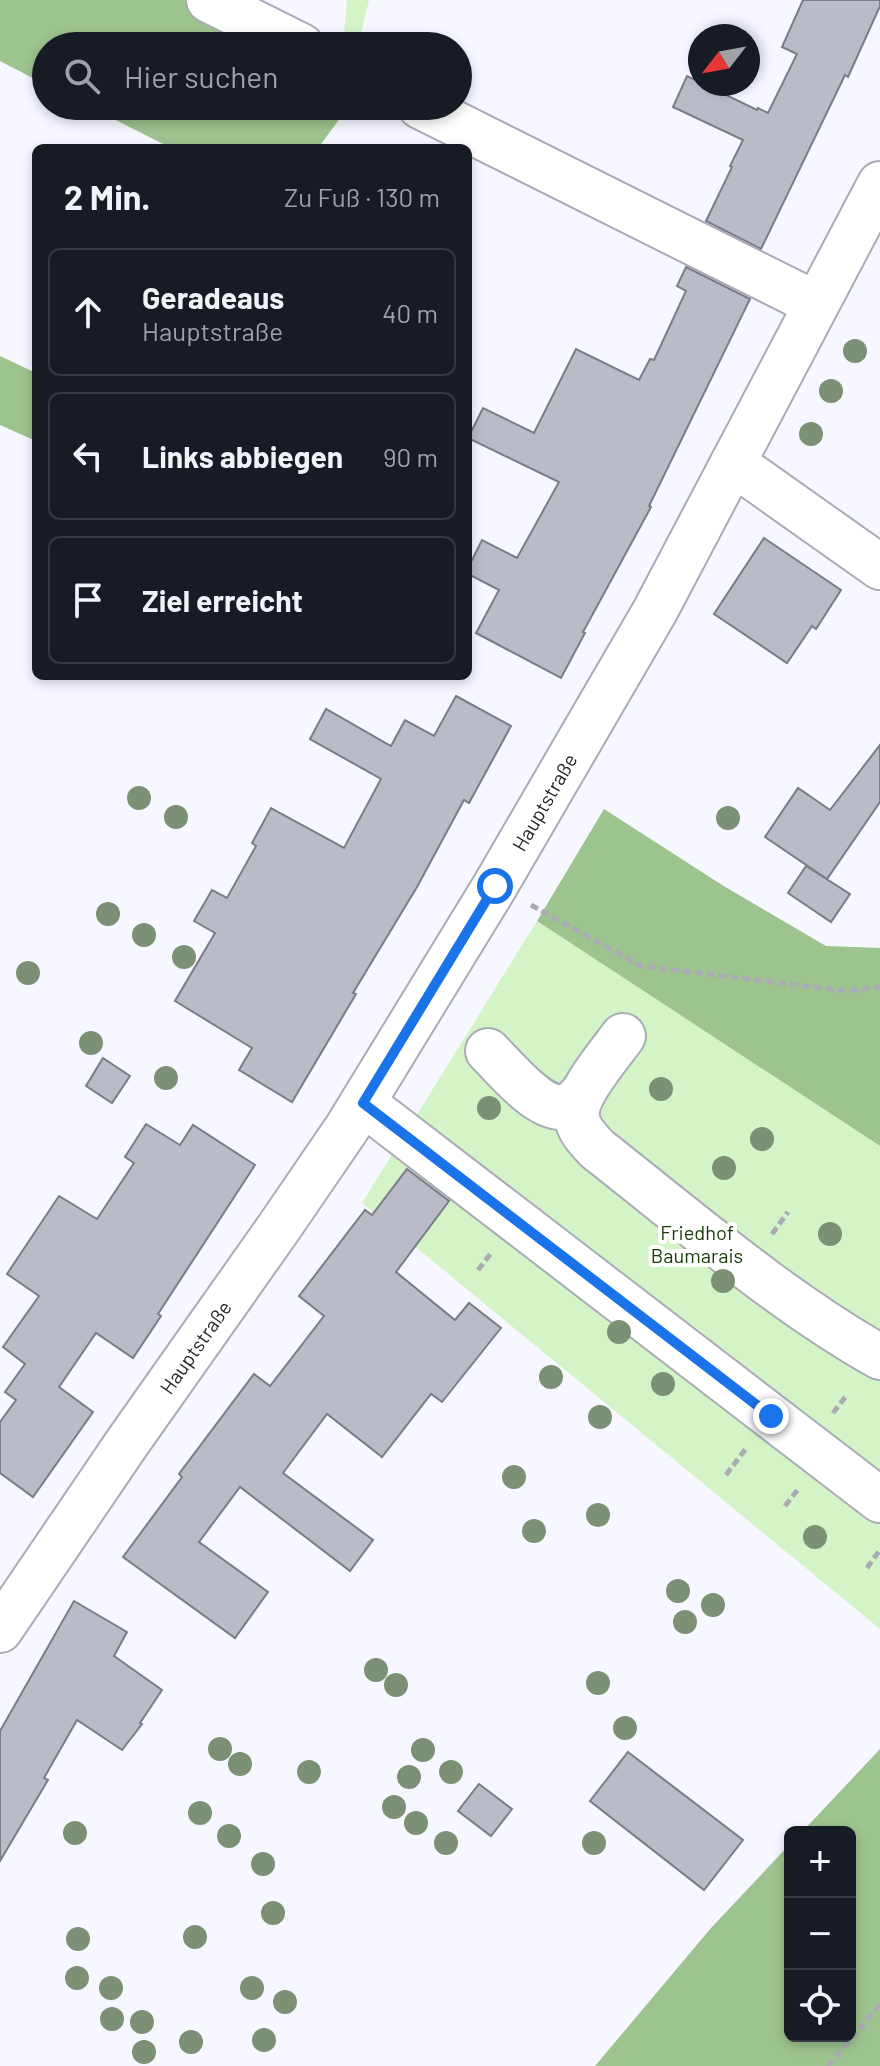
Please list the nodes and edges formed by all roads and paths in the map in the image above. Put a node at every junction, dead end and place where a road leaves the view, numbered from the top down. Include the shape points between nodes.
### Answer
1 (209, 0) edge
2 (273, 32) edge
3 (448, 120) edge
4 (880, 184) edge
5 (816, 304) junction
6 (733, 463) junction
7 (880, 567) edge
8 (495, 886) junction
9 (880, 987) edge
10 (623, 1036) dead end
11 (488, 1051) dead end
12 (583, 1093) junction
13 (363, 1103) junction
14 (880, 1357) edge
15 (880, 1500) edge
16 (880, 1550) edge
17 (867, 1568) dead end
18 (0, 1630) edge
19 (880, 2004) edge
20 (828, 2066) edge

1 - 2 street
3 - 5 street
4 - 5 street, Hauptstraße
5 - 6 street, Hauptstraße
6 - 7 street
6 - 8 street, Hauptstraße via 655,611
8 - 9 path via 641,966 847,991
8 - 13 street, Hauptstraße
10 - 12 street
11 - 12 street via 553,1106 565,1107
12 - 14 street via 577,1118 597,1149 813,1316
13 - 15 street
13 - 18 street, Hauptstraße
16 - 17 path
19 - 20 path

